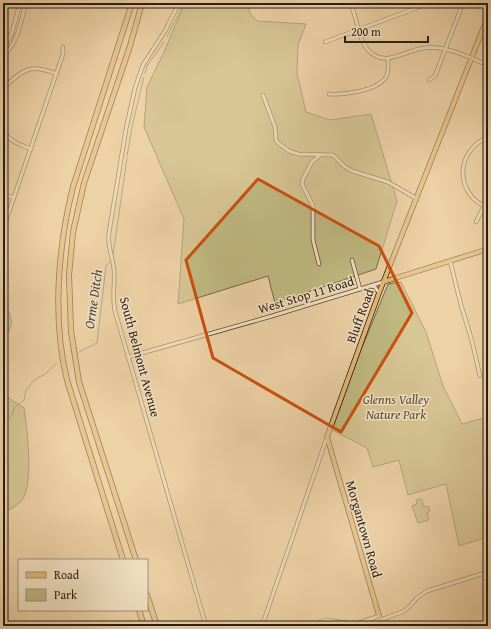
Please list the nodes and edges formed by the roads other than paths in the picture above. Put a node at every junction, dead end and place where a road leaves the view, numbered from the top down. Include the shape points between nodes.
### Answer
1 (20, 3) edge
2 (26, 3) edge
3 (132, 3) edge
4 (142, 3) edge
5 (179, 3) edge
6 (350, 3) edge
7 (430, 3) edge
8 (461, 3) edge
9 (488, 16) edge
10 (359, 30) junction
11 (325, 42) dead end
12 (63, 47) dead end
13 (3, 48) edge
14 (445, 49) junction
15 (3, 56) edge
16 (471, 58) junction
17 (388, 59) junction
18 (488, 65) edge
19 (56, 74) junction
20 (429, 80) dead end
21 (3, 88) edge
22 (330, 94) dead end
23 (263, 95) dead end
24 (488, 108) edge
25 (3, 127) edge
26 (488, 133) edge
27 (488, 137) edge
28 (30, 149) junction
29 (320, 155) junction
30 (3, 194) edge
31 (14, 198) junction
32 (417, 199) junction
33 (484, 206) junction
34 (488, 208) edge
35 (476, 222) dead end
36 (3, 229) edge
37 (488, 249) edge
38 (352, 260) dead end
39 (450, 261) junction
40 (319, 264) dead end
41 (388, 269) junction
42 (396, 278) junction
43 (383, 282) junction
44 (370, 286) junction
45 (360, 289) junction
46 (379, 294) junction
47 (128, 357) junction
48 (480, 376) dead end
49 (327, 437) junction
50 (123, 559) edge
51 (136, 559) edge
52 (488, 572) edge
53 (148, 598) edge
54 (139, 611) edge
55 (380, 618) junction
56 (329, 620) junction
57 (144, 626) edge
58 (157, 626) edge
59 (206, 626) edge
60 (262, 626) edge
61 (310, 626) edge
62 (328, 626) edge
63 (382, 626) edge

1 - 13 street via 12,33
2 - 15 street via 18,35
3 - 50 highway via 73,187 62,246 59,295 59,325 67,380
4 - 51 highway via 84,183 73,232 69,275 71,331 78,376
5 - 47 street, South Belmont Avenue via 143,65 135,88 109,233 108,248 114,271 114,306
6 - 10 street
7 - 10 street
8 - 14 street
9 - 16 main road, Bluff Road
10 - 11 street
10 - 17 street via 368,51 379,58
12 - 19 street
14 - 16 street
14 - 17 street via 423,48
14 - 20 street via 435,76
16 - 18 street
16 - 32 main road, Bluff Road
17 - 22 street via 388,73 382,82 348,94
19 - 21 street via 39,68 28,69
19 - 28 street
23 - 29 street via 275,126 278,143 298,154
24 - 26 street via 484,119
25 - 28 street via 6,136
27 - 33 street via 470,150 463,171 469,193 475,201
28 - 31 street
29 - 32 street via 333,155 352,171 388,182
29 - 40 street via 312,162 302,184 313,206 312,240
30 - 31 street
31 - 36 street
32 - 41 main road, Bluff Road
33 - 34 street
33 - 35 street
37 - 39 main road, West Stop 11 Road
38 - 45 street
39 - 42 main road, West Stop 11 Road
39 - 48 street
41 - 42 main road
41 - 43 main road, Bluff Road
42 - 43 main road, West Stop 11 Road
43 - 44 street, West Stop 11 Road
43 - 46 main road, Bluff Road
44 - 45 street, West Stop 11 Road
44 - 46 street via 376,288
45 - 47 street, West Stop 11 Road
46 - 49 main road, Bluff Road
47 - 59 street, South Belmont Avenue
49 - 55 main road, Morgantown Road
49 - 60 street, Bluff Road
52 - 55 street via 427,592 402,612
53 - 58 highway
54 - 57 highway
55 - 56 street via 362,625
55 - 63 main road, Morgantown Road
56 - 61 street
56 - 62 street

